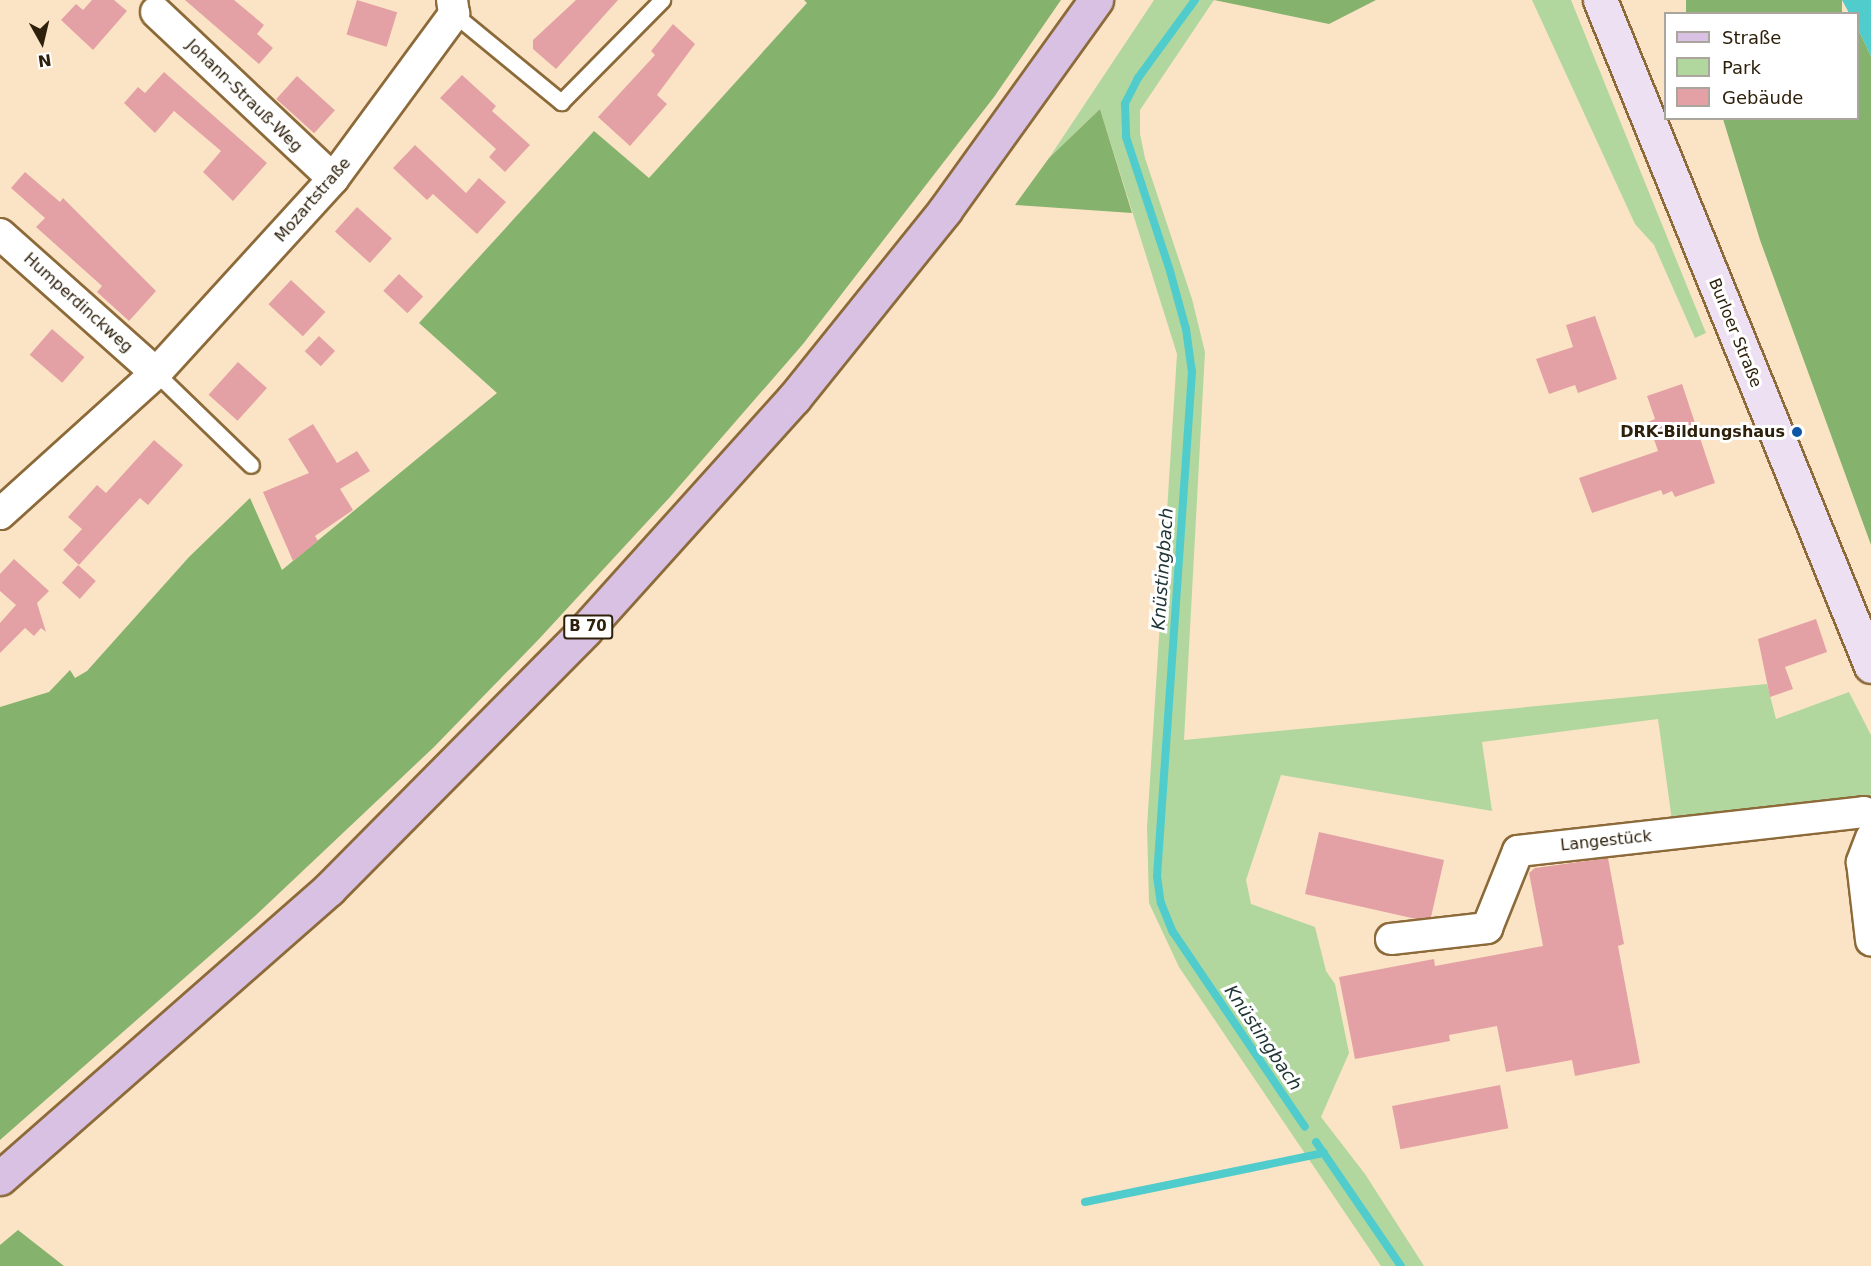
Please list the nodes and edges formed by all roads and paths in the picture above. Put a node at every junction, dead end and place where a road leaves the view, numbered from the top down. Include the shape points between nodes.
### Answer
1 (662, 0) edge
2 (1096, 0) edge
3 (1600, 0) edge
4 (457, 5) edge
5 (156, 12) dead end
6 (333, 179) junction
7 (0, 234) edge
8 (156, 373) junction
9 (250, 465) dead end
10 (0, 514) edge
11 (1870, 662) edge
12 (1871, 816) edge
13 (1871, 838) edge
14 (1391, 939) dead end
15 (1871, 940) edge
16 (0, 1178) edge

1 - 4 lane, Mozartstraße via 561,102
2 - 16 main road, B 70 via 945,210 801,389 585,630 328,889
3 - 11 main road, Burloer Straße
4 - 6 street, Mozartstraße
5 - 6 street, Johann-Strauß-Weg
6 - 8 street, Mozartstraße
7 - 8 street, Humperdinckweg
8 - 9 lane
8 - 10 street, Mozartstraße
12 - 14 street, Langestück via 1864,812 1518,851 1487,928
13 - 15 street via 1862,862

